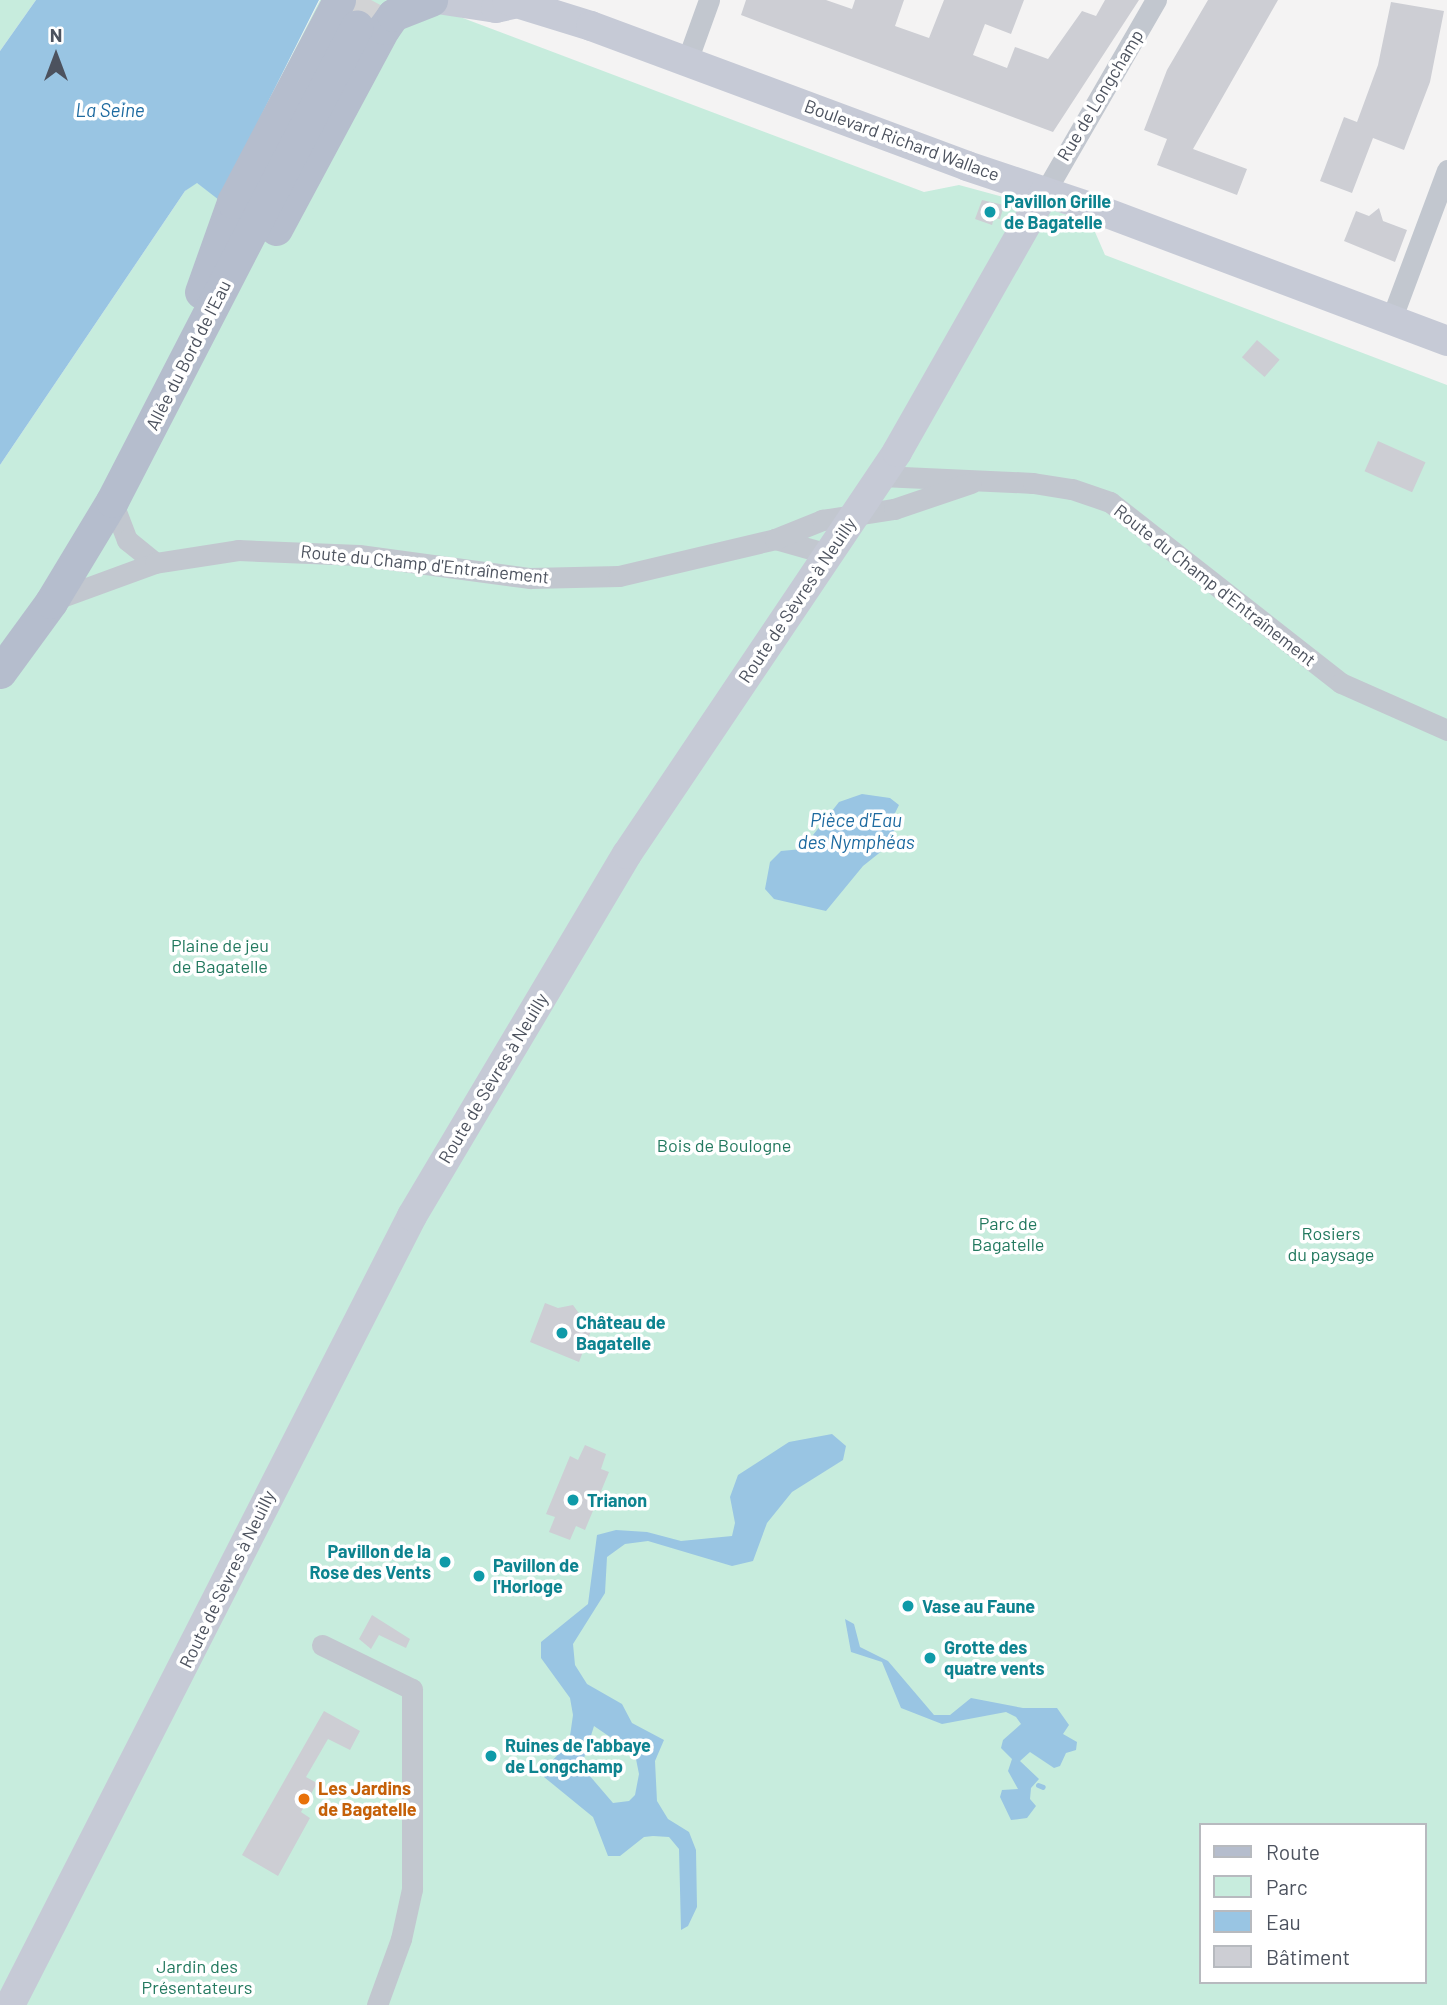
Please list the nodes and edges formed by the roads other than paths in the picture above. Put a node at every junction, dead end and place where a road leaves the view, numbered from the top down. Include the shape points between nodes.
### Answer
1 (431, 0) edge
2 (444, 0) edge
3 (709, 0) edge
4 (1156, 0) edge
5 (510, 2) edge
6 (367, 12) edge
7 (687, 61) junction
8 (1447, 170) edge
9 (1045, 192) junction
10 (1391, 320) junction
11 (1447, 341) edge
12 (881, 476) junction
13 (971, 483) junction
14 (112, 501) junction
15 (855, 513) junction
16 (775, 539) junction
17 (828, 554) junction
18 (155, 564) junction
19 (51, 601) junction
20 (0, 672) edge
21 (1447, 730) edge
22 (322, 1645) dead end
23 (10, 2005) edge
24 (377, 2005) edge

1 - 6 main road
2 - 5 street, Boulevard Richard Wallace via 496,8
3 - 7 street
4 - 9 street, Rue de Longchamp
5 - 7 street, Boulevard Richard Wallace
6 - 14 main road, Allée du Bord de l'Eau
7 - 9 street, Boulevard Richard Wallace
8 - 10 street
9 - 10 street, Boulevard Richard Wallace
9 - 12 street, Route de Sèvres à Neuilly via 970,331
10 - 11 street, Boulevard Richard Wallace
12 - 13 street, Route du Champ d'Entraînement
12 - 15 street, Route de Sèvres à Neuilly
13 - 15 street, Route du Champ d'Entraînement via 894,509
13 - 21 street, Route du Champ d'Entraînement via 1033,483 1072,489 1110,502 1341,683
14 - 18 street via 127,540
14 - 19 main road, Allée du Bord de l'Eau
15 - 16 street, Route du Champ d'Entraînement via 822,520
15 - 17 street, Route de Sèvres à Neuilly
16 - 17 street, Route du Champ d'Entraînement
16 - 18 street, Route du Champ d'Entraînement via 619,576 530,578 359,555 264,549 208,552
17 - 23 street, Route de Sèvres à Neuilly via 627,854 412,1216
18 - 19 street, Route du Champ d'Entraînement
19 - 20 main road, Allée du Bord de l'Eau
22 - 24 street via 412,1689 412,1889 401,1939

